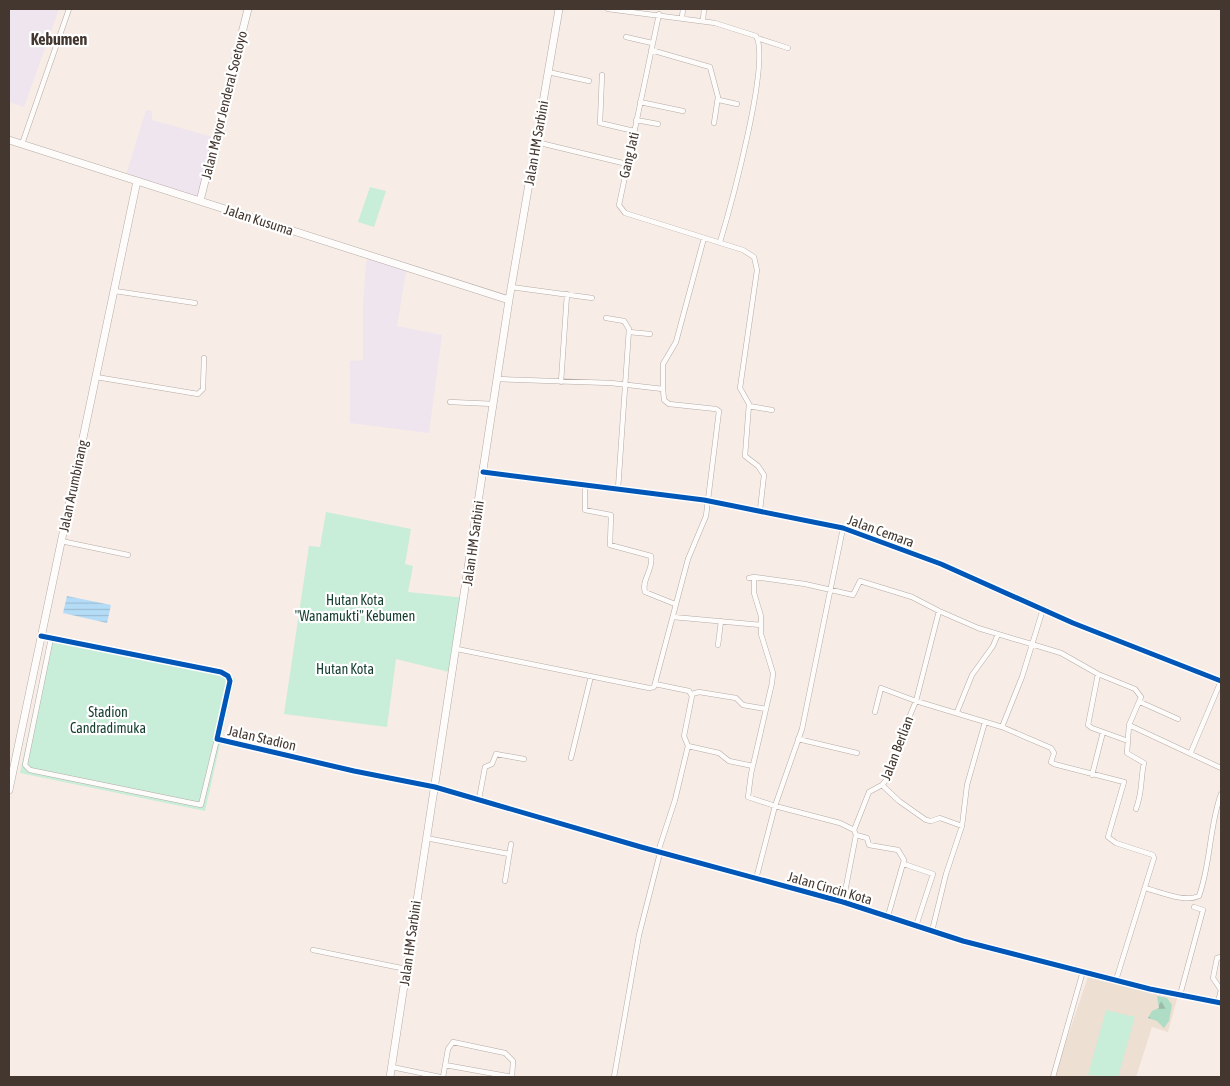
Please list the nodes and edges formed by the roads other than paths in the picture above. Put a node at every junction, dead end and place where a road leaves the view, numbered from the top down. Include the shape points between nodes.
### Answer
1 (69, 9) edge
2 (248, 9) edge
3 (559, 9) edge
4 (608, 9) edge
5 (683, 9) edge
6 (704, 9) edge
7 (626, 10) edge
8 (659, 14) junction
9 (682, 17) junction
10 (703, 20) junction
11 (626, 37) dead end
12 (757, 38) junction
13 (652, 43) junction
14 (788, 48) dead end
15 (651, 50) junction
16 (548, 72) junction
17 (602, 75) dead end
18 (589, 81) dead end
19 (718, 100) junction
20 (640, 102) junction
21 (737, 104) dead end
22 (683, 111) dead end
23 (636, 120) junction
24 (714, 123) dead end
25 (658, 124) dead end
26 (634, 131) junction
27 (9, 140) edge
28 (536, 142) junction
29 (22, 144) junction
30 (627, 164) junction
31 (137, 181) junction
32 (200, 201) junction
33 (704, 238) junction
34 (720, 242) junction
35 (511, 287) junction
36 (115, 291) junction
37 (567, 294) junction
38 (592, 298) dead end
39 (509, 300) junction
40 (195, 304) dead end
41 (606, 318) dead end
42 (629, 332) junction
43 (650, 334) dead end
44 (204, 358) dead end
45 (96, 377) junction
46 (497, 379) junction
47 (561, 382) junction
48 (625, 384) junction
49 (663, 389) junction
50 (450, 402) dead end
51 (494, 404) junction
52 (749, 406) junction
53 (772, 410) dead end
54 (483, 472) junction
55 (585, 485) junction
56 (618, 489) junction
57 (709, 501) junction
58 (760, 510) junction
59 (843, 528) junction
60 (61, 540) junction
61 (128, 555) dead end
62 (831, 590) junction
63 (675, 604) junction
64 (1043, 609) junction
65 (939, 611) junction
66 (673, 617) junction
67 (721, 621) junction
68 (760, 625) junction
69 (998, 634) junction
70 (41, 636) junction
71 (51, 638) junction
72 (1033, 644) junction
73 (718, 645) dead end
74 (457, 649) junction
75 (1098, 674) junction
76 (591, 676) junction
77 (1221, 681) edge
78 (655, 684) junction
79 (692, 694) junction
80 (916, 701) junction
81 (1140, 702) junction
82 (766, 709) junction
83 (875, 712) dead end
84 (957, 712) junction
85 (1178, 720) dead end
86 (985, 722) junction
87 (1129, 725) junction
88 (1002, 727) junction
89 (1103, 732) junction
90 (217, 739) junction
91 (798, 739) junction
92 (1128, 741) junction
93 (688, 746) junction
94 (1191, 752) junction
95 (857, 753) dead end
96 (571, 758) dead end
97 (524, 759) dead end
98 (753, 766) junction
99 (1221, 768) edge
100 (1092, 775) junction
101 (435, 786) junction
102 (882, 786) junction
103 (9, 790) edge
104 (1221, 794) edge
105 (479, 799) junction
106 (775, 806) junction
107 (1136, 809) dead end
108 (962, 826) junction
109 (855, 832) junction
110 (426, 838) junction
111 (511, 844) dead end
112 (659, 853) junction
113 (509, 854) junction
114 (904, 864) junction
115 (756, 879) junction
116 (505, 881) dead end
117 (1145, 888) junction
118 (844, 902) junction
119 (1194, 907) dead end
120 (888, 916) junction
121 (916, 926) junction
122 (932, 931) junction
123 (313, 950) dead end
124 (1221, 957) edge
125 (406, 969) junction
126 (1083, 971) junction
127 (1116, 980) junction
128 (1180, 995) junction
129 (1219, 1003) edge
130 (445, 1064) junction
131 (392, 1067) junction
132 (390, 1077) edge
133 (442, 1077) edge
134 (512, 1077) edge
135 (614, 1077) edge
136 (1053, 1077) edge

1 - 29 street
2 - 32 main road, Jalan Mayor Jenderal Soetoyo
3 - 16 main road, Jalan HM Sarbini
4 - 7 street
5 - 9 street
6 - 10 street
7 - 8 street
8 - 9 street
8 - 13 street, Gang Jati
9 - 10 street
10 - 12 street via 736,28
11 - 13 street
12 - 14 street
12 - 34 street via 759,62 744,155
13 - 15 street, Gang Jati
15 - 19 street via 710,67
15 - 20 street, Gang Jati
16 - 18 street
16 - 28 main road, Jalan HM Sarbini
17 - 26 street via 600,123
19 - 21 street
19 - 24 street
20 - 22 street
20 - 23 street, Gang Jati
23 - 25 street
23 - 26 street, Gang Jati
26 - 30 street, Gang Jati
27 - 29 main road, Jalan Kusuma
28 - 30 street
28 - 35 main road, Jalan HM Sarbini
29 - 31 main road, Jalan Kusuma
30 - 33 street, Gang Jati via 619,200 621,210
31 - 32 main road, Jalan Kusuma
31 - 36 main road, Jalan Arumbinang
32 - 39 main road, Jalan Kusuma
33 - 34 street
33 - 49 street via 676,342 663,364
34 - 52 street via 751,254 757,270 740,388
35 - 37 street
35 - 39 main road, Jalan HM Sarbini
36 - 40 street
36 - 45 main road, Jalan Arumbinang
37 - 38 street
37 - 47 street
39 - 46 main road, Jalan HM Sarbini
41 - 42 street via 626,322
42 - 43 street
42 - 48 street
44 - 45 street via 203,389 198,394
45 - 60 main road, Jalan Arumbinang
46 - 47 street
46 - 51 main road, Jalan HM Sarbini
47 - 48 street
48 - 49 street
48 - 56 street
49 - 57 street via 664,400 669,404 718,410
50 - 51 street
51 - 54 main road, Jalan HM Sarbini
52 - 53 street
52 - 58 street via 745,453 764,475
54 - 55 street, Jalan Cemara
54 - 74 main road, Jalan HM Sarbini
55 - 56 street, Jalan Cemara
55 - 63 street via 585,510 611,515 610,545 650,556 645,592
56 - 57 street, Jalan Cemara
57 - 58 street, Jalan Cemara
57 - 63 street
58 - 59 street, Jalan Cemara
59 - 62 street
59 - 64 street, Jalan Cemara via 941,564
60 - 61 street
60 - 70 main road, Jalan Arumbinang
62 - 65 street via 853,595 860,581 912,596
62 - 68 street via 752,577
62 - 91 street
63 - 66 street
64 - 72 street
64 - 77 street, Jalan Cemara
65 - 69 street
65 - 80 street, Jalan Berlian
66 - 67 street
66 - 78 street
67 - 68 street
67 - 73 street
68 - 82 street via 773,673
69 - 72 street
69 - 84 street via 972,674
70 - 71 street, Jalan Stadion
70 - 103 main road, Jalan Arumbinang
71 - 90 street, Jalan Stadion via 212,670 228,676 230,681
71 - 90 street, Jalan Stadion via 25,765 30,770 201,804
72 - 75 street via 1061,654
72 - 88 street
74 - 76 street
74 - 101 main road, Jalan HM Sarbini
75 - 81 street via 1135,688 1141,697
75 - 89 street via 1087,723
76 - 78 street via 649,688
76 - 96 street
77 - 94 street
78 - 79 street
79 - 82 street via 699,692 736,698 743,705
79 - 93 street via 684,736
80 - 83 street via 881,688
80 - 84 street
80 - 102 street, Jalan Berlian via 888,779
81 - 85 street
81 - 87 street
82 - 98 street
84 - 86 street
86 - 88 street
86 - 108 street via 967,786
87 - 92 street
87 - 94 street
88 - 100 street via 1051,748 1054,753 1051,762 1054,764
89 - 92 street
89 - 100 street
90 - 101 street, Jalan Stadion
91 - 95 street
91 - 106 street
92 - 107 street via 1127,755 1144,763 1143,788
93 - 98 street via 717,752 729,760
93 - 112 street
94 - 99 street
97 - 105 street via 496,754 492,764 485,767
98 - 106 street via 748,797
100 - 117 street via 1124,782 1108,837 1154,856
101 - 105 street, Jalan Cincin Kota
101 - 110 main road, Jalan HM Sarbini
102 - 108 street via 926,820 931,822 940,818
102 - 109 street, Jalan Berlian via 869,792
104 - 117 street via 1212,822 1199,896 1179,897
105 - 112 street, Jalan Cincin Kota
106 - 109 street via 840,823
106 - 115 street
108 - 122 street
109 - 114 street via 867,838 870,845 898,850
109 - 118 street, Jalan Berlian
110 - 113 street
110 - 125 main road, Jalan HM Sarbini
111 - 113 street
112 - 115 street, Jalan Cincin Kota
112 - 135 street via 638,935
113 - 116 street
114 - 120 street
114 - 121 street via 933,874
115 - 118 street, Jalan Cincin Kota
117 - 127 street
118 - 120 street, Jalan Cincin Kota
119 - 128 street via 1203,910
120 - 121 street, Jalan Cincin Kota
121 - 122 street, Jalan Cincin Kota
122 - 126 street, Jalan Cincin Kota
123 - 125 street
124 - 129 street via 1217,958 1213,978 1221,990
125 - 131 main road, Jalan HM Sarbini
126 - 127 street, Jalan Cincin Kota
126 - 136 street
127 - 128 street, Jalan Cincin Kota
128 - 129 street, Jalan Cincin Kota
130 - 133 street
130 - 134 street
130 - 134 street via 451,1043 462,1043 505,1053 513,1061
131 - 132 main road, Jalan HM Sarbini
131 - 133 street

